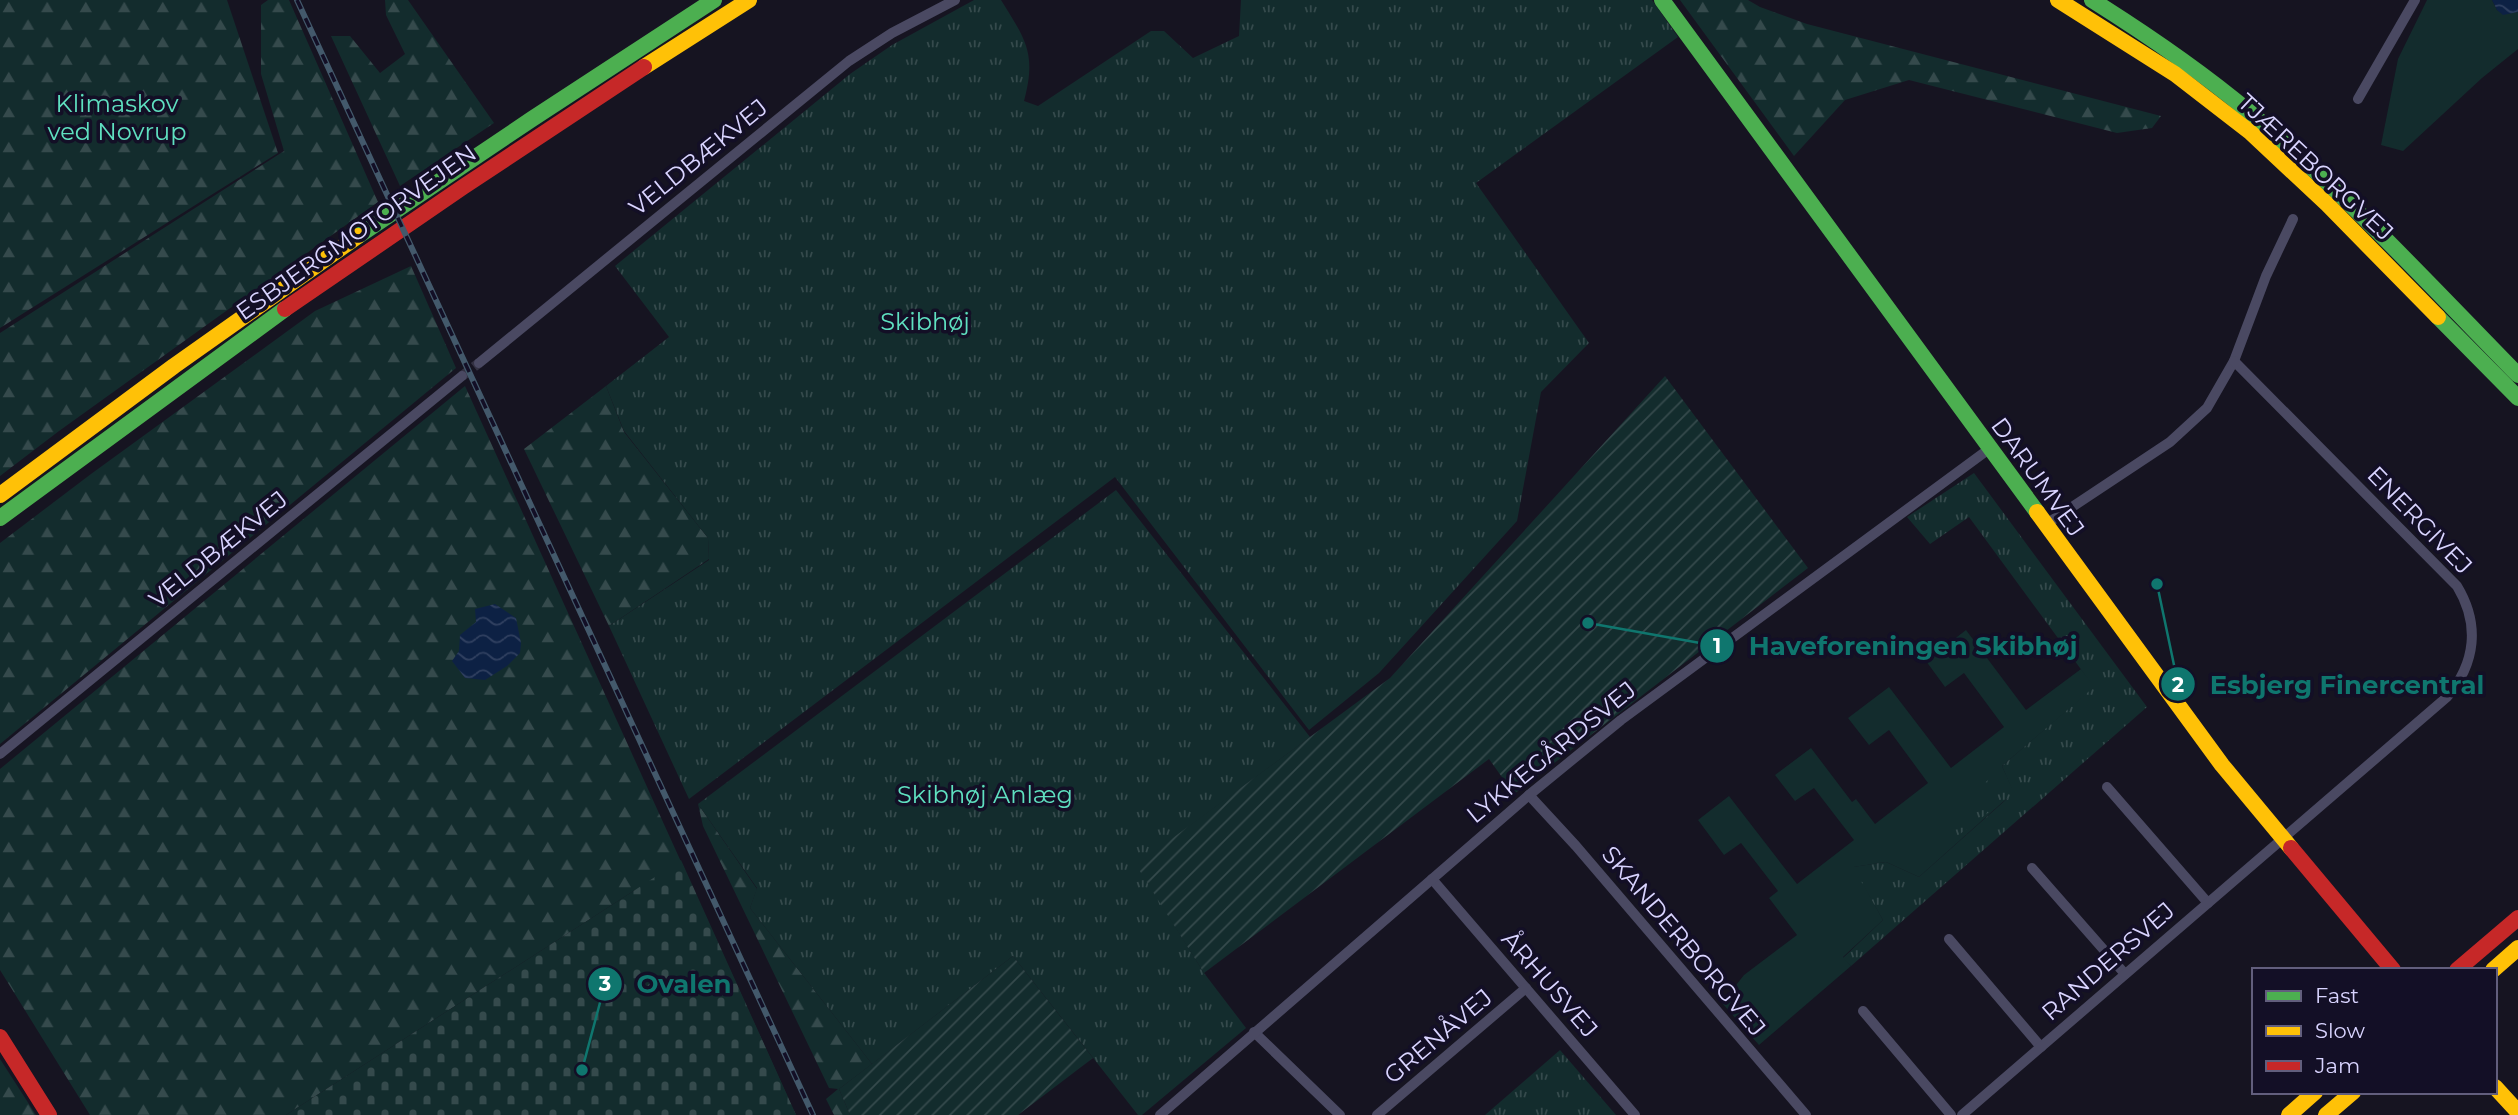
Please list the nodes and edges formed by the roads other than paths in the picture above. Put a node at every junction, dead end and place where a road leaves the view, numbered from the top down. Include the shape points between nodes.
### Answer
1 (714, 0) edge
2 (749, 0) edge
3 (955, 0) edge
4 (1662, 0) edge
5 (2058, 0) edge
6 (2092, 0) edge
7 (2415, 0) edge
8 (2358, 99) dead end
9 (2293, 219) dead end
10 (2234, 361) junction
11 (479, 363) tunnel mouth
12 (2518, 374) edge
13 (462, 376) tunnel mouth
14 (2518, 398) edge
15 (1989, 449) junction
16 (0, 495) edge
17 (0, 518) edge
18 (2045, 525) junction
19 (0, 754) edge
20 (2107, 787) dead end
21 (1529, 794) junction
22 (2282, 839) junction
23 (2032, 868) dead end
24 (1432, 879) junction
25 (2208, 903) junction
26 (2518, 918) edge
27 (1949, 939) dead end
28 (2486, 945) junction
29 (2518, 948) edge
30 (2391, 968) edge
31 (2460, 968) edge
32 (2474, 968) edge
33 (2495, 968) edge
34 (2125, 974) junction
35 (1526, 988) junction
36 (1864, 1012) dead end
37 (1254, 1032) junction
38 (0, 1037) edge
39 (2041, 1047) junction
40 (2497, 1089) edge
41 (2313, 1094) edge
42 (2351, 1094) edge
43 (2518, 1112) edge
44 (49, 1115) edge
45 (1160, 1115) edge
46 (1340, 1115) edge
47 (1377, 1115) edge
48 (1635, 1115) edge
49 (1806, 1115) edge
50 (1951, 1115) edge
51 (1962, 1115) edge
52 (2289, 1115) edge
53 (2326, 1115) edge

1 - 16 main road, ESBJERGMOTORVEJEN via 243,316
2 - 17 main road, ESBJERGMOTORVEJEN via 499,161 266,322
3 - 11 street, VELDBÆKVEJ via 849,61
4 - 15 main road, DARUMVEJ
5 - 14 main road, TJÆREBORGVEJ via 2175,74 2250,132
6 - 12 main road, TJÆREBORGVEJ via 2247,110 2344,197
7 - 8 street
9 - 10 street
10 - 18 street via 2207,408 2170,442
10 - 22 street, ENERGIVEJ via 2457,586 2473,627 2465,671 2447,697
13 - 19 street, VELDBÆKVEJ
15 - 18 main road, DARUMVEJ
15 - 21 street, LYKKEGÅRDSVEJ via 1660,690
18 - 22 main road, DARUMVEJ
20 - 25 street
21 - 24 street, LYKKEGÅRDSVEJ
21 - 49 street, SKANDERBORGVEJ
22 - 25 street, RANDERSVEJ
22 - 30 main road, DARUMVEJ
23 - 34 street
24 - 35 street, ÅRHUSVEJ
24 - 37 street, LYKKEGÅRDSVEJ
25 - 34 street, RANDERSVEJ
26 - 28 main road
27 - 39 street
28 - 31 main road
28 - 32 main road
29 - 33 main road
34 - 39 street, RANDERSVEJ
35 - 47 street, GRENÅVEJ
35 - 48 street, ÅRHUSVEJ
36 - 50 street
37 - 45 street, LYKKEGÅRDSVEJ
37 - 46 street
38 - 44 main road
39 - 51 street, RANDERSVEJ
40 - 43 main road
41 - 52 main road
42 - 53 main road

